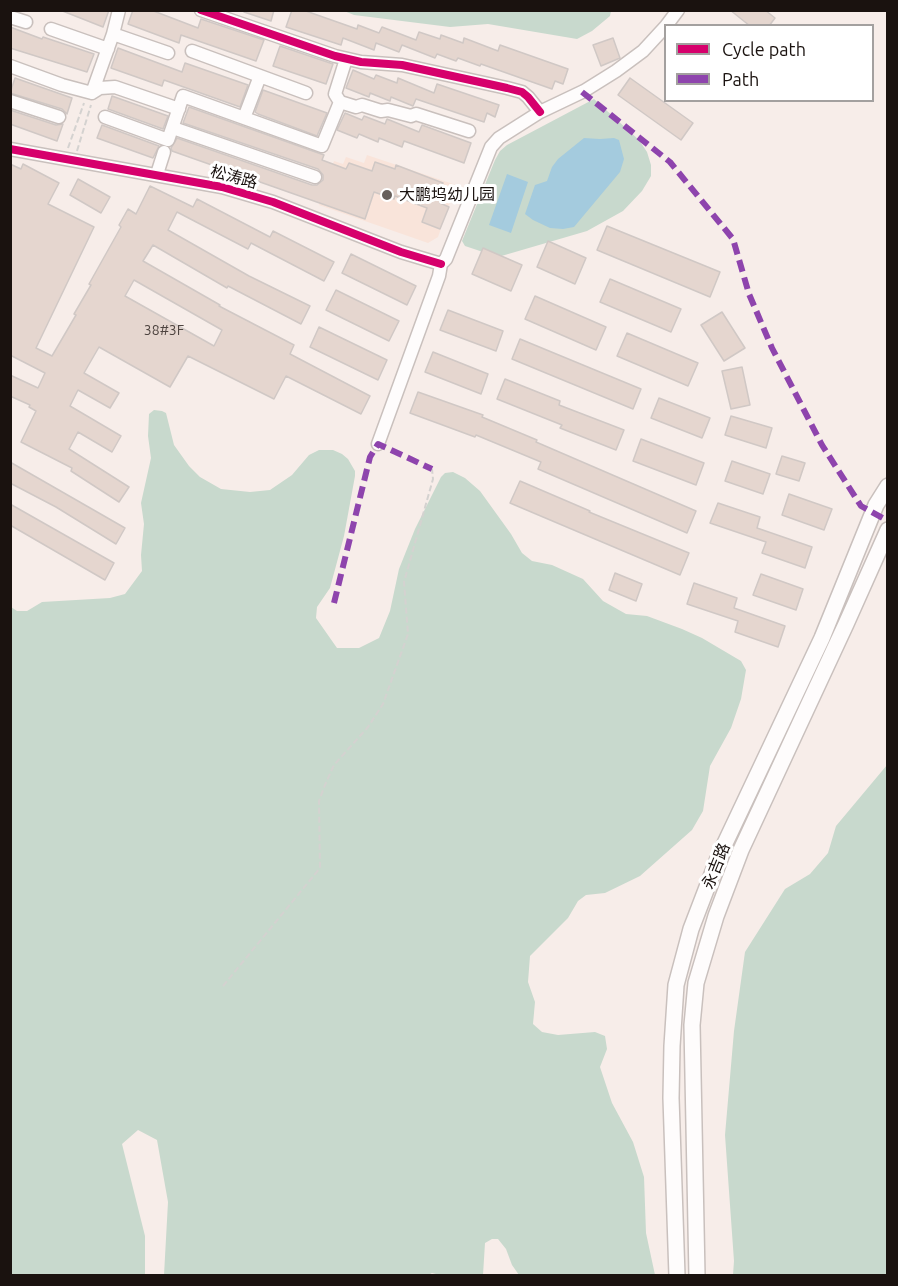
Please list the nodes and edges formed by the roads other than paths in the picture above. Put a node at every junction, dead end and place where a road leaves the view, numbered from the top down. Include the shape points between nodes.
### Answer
1 (119, 10) edge
2 (201, 10) edge
3 (678, 10) edge
4 (10, 17) edge
5 (26, 22) dead end
6 (668, 24) edge
7 (664, 28) edge
8 (51, 29) dead end
9 (113, 34) junction
10 (108, 49) junction
11 (192, 51) dead end
12 (168, 53) dead end
13 (346, 59) junction
14 (12, 71) edge
15 (260, 76) junction
16 (92, 93) junction
17 (306, 93) dead end
18 (10, 101) edge
19 (340, 102) junction
20 (179, 109) junction
21 (540, 112) junction
22 (59, 117) dead end
23 (105, 117) dead end
24 (244, 118) junction
25 (172, 128) junction
26 (469, 131) dead end
27 (10, 149) edge
28 (164, 152) dead end
29 (157, 174) junction
30 (315, 177) dead end
31 (441, 264) junction
32 (378, 444) dead end
33 (888, 486) edge
34 (888, 530) edge
35 (677, 1275) edge
36 (697, 1275) edge

1 - 9 street
2 - 13 street
3 - 6 street
4 - 5 street
7 - 21 street via 643,51 616,71
8 - 10 street
9 - 10 street
9 - 12 street
10 - 16 street
11 - 15 street
13 - 19 street via 335,94
13 - 21 street via 402,65 522,92
14 - 16 street
15 - 17 street
15 - 24 street
16 - 20 street via 115,87
18 - 22 street
19 - 24 street via 322,146
19 - 26 street via 416,114
20 - 24 street via 183,96
20 - 25 street
21 - 31 street via 512,128 491,147
23 - 25 street via 168,140
25 - 30 street
27 - 29 street, 松涛路
28 - 29 street
29 - 31 street, 松涛路 via 273,202
31 - 32 street
33 - 35 main road, 永吉路 via 876,505 822,638 718,856 691,929 676,985 671,1098
34 - 36 main road, 永吉路 via 741,850 696,983 692,1036

